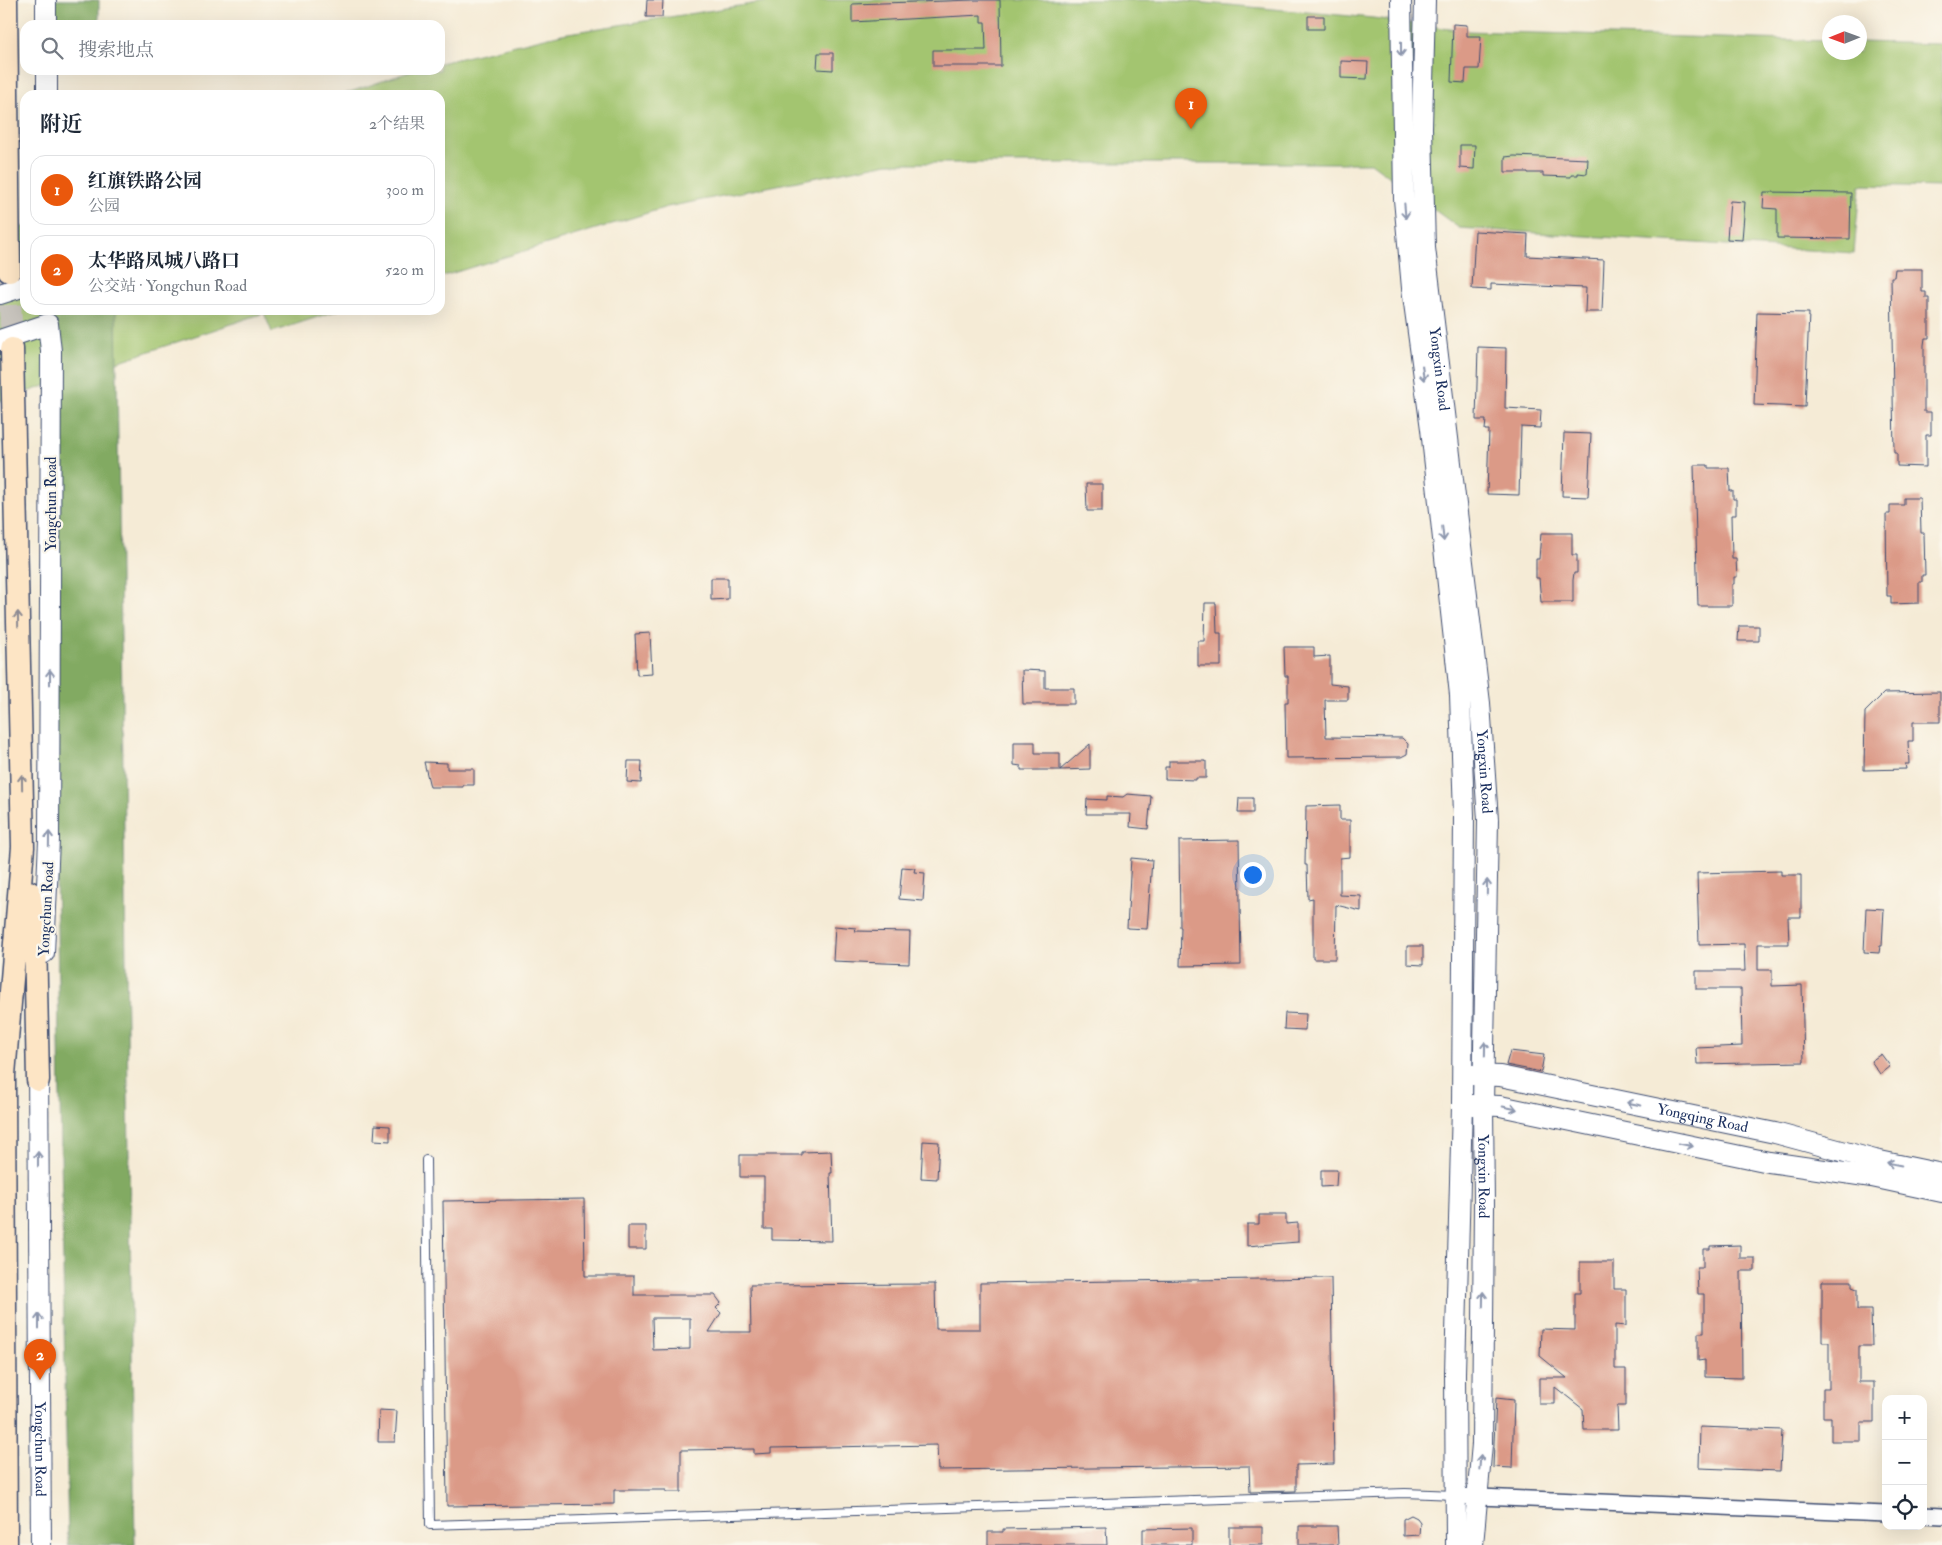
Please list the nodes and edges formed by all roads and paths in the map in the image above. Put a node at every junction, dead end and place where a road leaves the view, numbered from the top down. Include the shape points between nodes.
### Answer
1 (6, 0) edge
2 (46, 0) edge
3 (1401, 0) edge
4 (1425, 0) edge
5 (46, 20) edge
6 (47, 75) edge
7 (48, 90) edge
8 (9, 270) tunnel mouth
9 (20, 288) edge
10 (0, 294) edge
11 (6, 344) edge
12 (23, 847) junction
13 (1461, 1075) junction
14 (1484, 1075) junction
15 (38, 1080) junction
16 (1462, 1105) junction
17 (1483, 1105) junction
18 (426, 1160) dead end
19 (1942, 1174) edge
20 (1942, 1192) edge
21 (1457, 1496) junction
22 (1477, 1496) junction
23 (1882, 1514) edge
24 (1927, 1515) edge
25 (1942, 1516) edge
26 (6, 1545) edge
27 (40, 1545) edge
28 (1456, 1545) edge
29 (1473, 1545) edge

1 - 8 main road
2 - 5 street
3 -> 13 street, Yongxin Road via 1404,199 1460,695 1464,815
14 -> 4 street, Yongxin Road via 1486,780 1480,703 1425,248 1422,120
6 - 7 street
9 - 10 street
12 -> 11 main road, Yongchun Road
15 -> 11 street, Yongchun Road via 50,840 51,351 48,324
12 - 15 main road via 35,936
12 - 26 main road, Yongchun Road via 4,1075
13 - 14 street, Yongqing Road
13 - 16 street, Yongxin Road
14 - 17 street, Yongxin Road
19 -> 14 street, Yongqing Road via 1775,1134
27 -> 15 street, Yongchun Road
16 - 17 street, Yongqing Road
16 - 21 street, Yongxin Road via 1455,1374
17 -> 20 street, Yongqing Road via 1769,1162 1872,1177
22 -> 17 street, Yongxin Road via 1482,1444
18 - 21 lane via 430,1525 1405,1492
21 - 22 street
21 - 28 street, Yongxin Road
22 - 23 street
22 - 29 street, Yongxin Road
24 - 25 street

